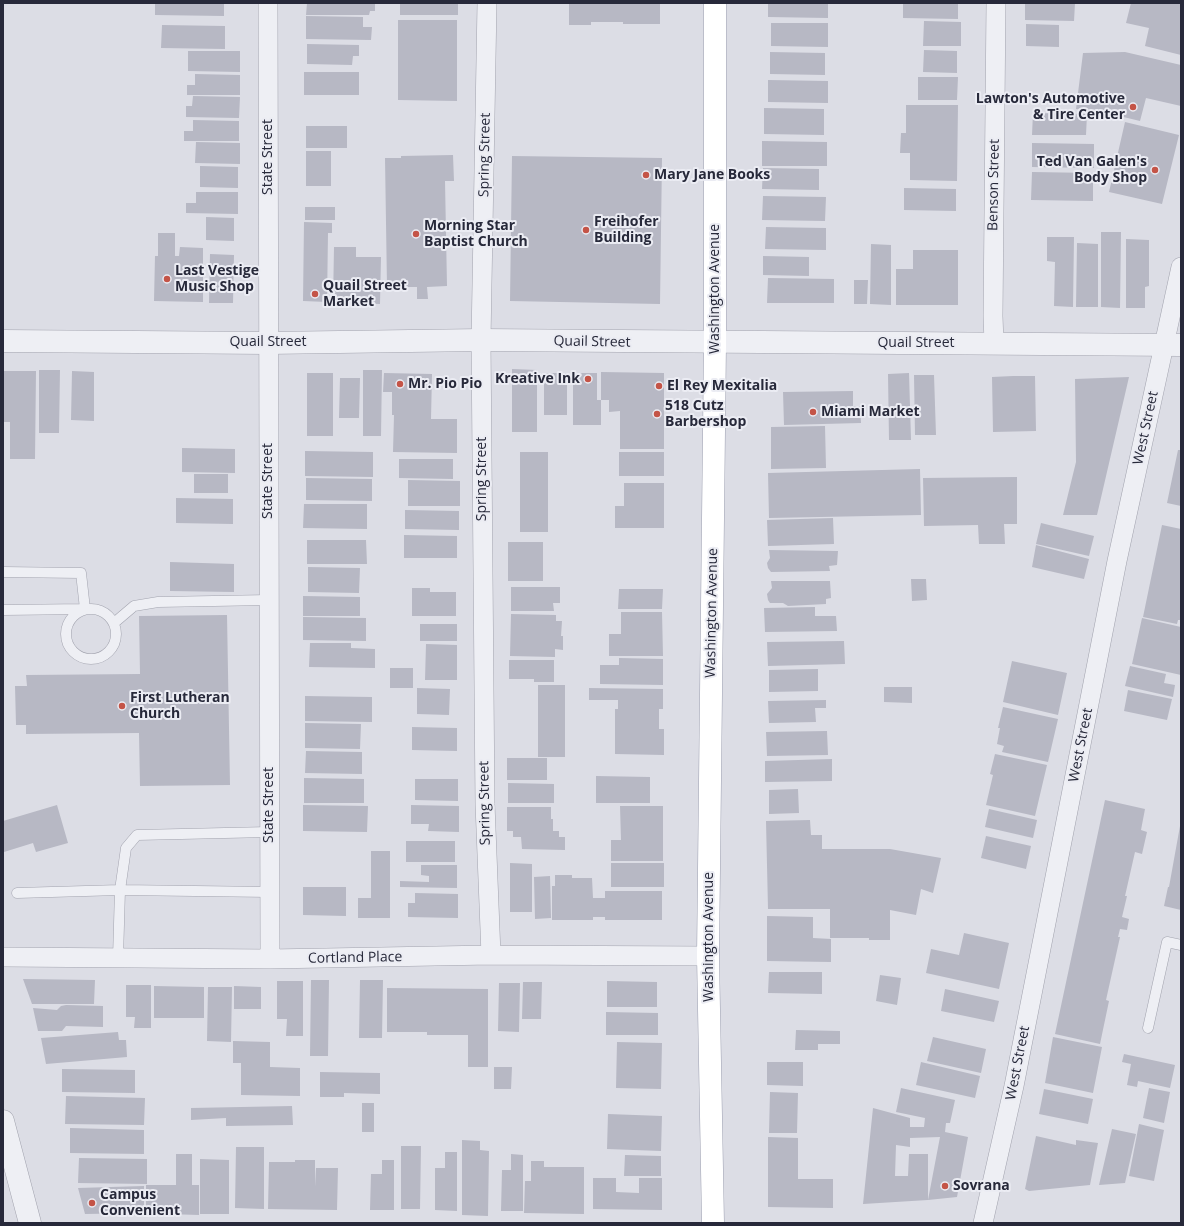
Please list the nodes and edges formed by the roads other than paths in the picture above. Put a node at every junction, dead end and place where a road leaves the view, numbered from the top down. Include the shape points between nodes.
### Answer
1 (268, 3) edge
2 (487, 3) edge
3 (715, 3) edge
4 (996, 3) edge
5 (1181, 267) edge
6 (481, 340) junction
7 (3, 341) edge
8 (268, 343) junction
9 (715, 343) junction
10 (994, 343) junction
11 (1173, 345) edge
12 (3, 572) edge
13 (269, 600) junction
14 (85, 609) junction
15 (3, 610) edge
16 (114, 623) junction
17 (269, 832) junction
18 (120, 890) junction
19 (270, 892) junction
20 (17, 894) dead end
21 (1181, 945) edge
22 (491, 955) junction
23 (708, 956) junction
24 (3, 957) edge
25 (118, 958) junction
26 (270, 959) junction
27 (1148, 1028) dead end
28 (3, 1121) edge
29 (30, 1223) edge
30 (713, 1223) edge
31 (983, 1223) edge

1 - 8 street, State Street
2 - 6 street, Spring Street
3 - 9 main road, Washington Avenue
4 - 10 street, Benson Street
5 - 11 street, West Street
6 - 8 street, Quail Street
6 - 9 street, Quail Street
6 - 22 street, Spring Street via 485,804
7 - 8 street, Quail Street
8 - 13 street, State Street
9 - 10 street, Quail Street
9 - 23 main road, Washington Avenue
10 - 11 street, Quail Street
11 - 31 street, West Street via 1117,561 1016,1078
12 - 14 lane via 81,573
13 - 16 lane via 158,602 134,606
13 - 17 street, State Street
14 - 15 lane
14 - 16 lane via 94,608 102,611
14 - 16 lane via 71,617 65,631 65,640 69,647 81,657 88,660 97,658 112,649 116,636
17 - 18 lane via 137,835 126,848
17 - 19 street, State Street
18 - 19 lane
18 - 20 lane
18 - 25 lane
19 - 26 street, State Street
21 - 27 lane via 1167,942
22 - 23 street, Cortland Place
22 - 26 street, Cortland Place
23 - 30 main road, Washington Avenue
24 - 25 street, Cortland Place
25 - 26 street, Cortland Place
28 - 29 street

